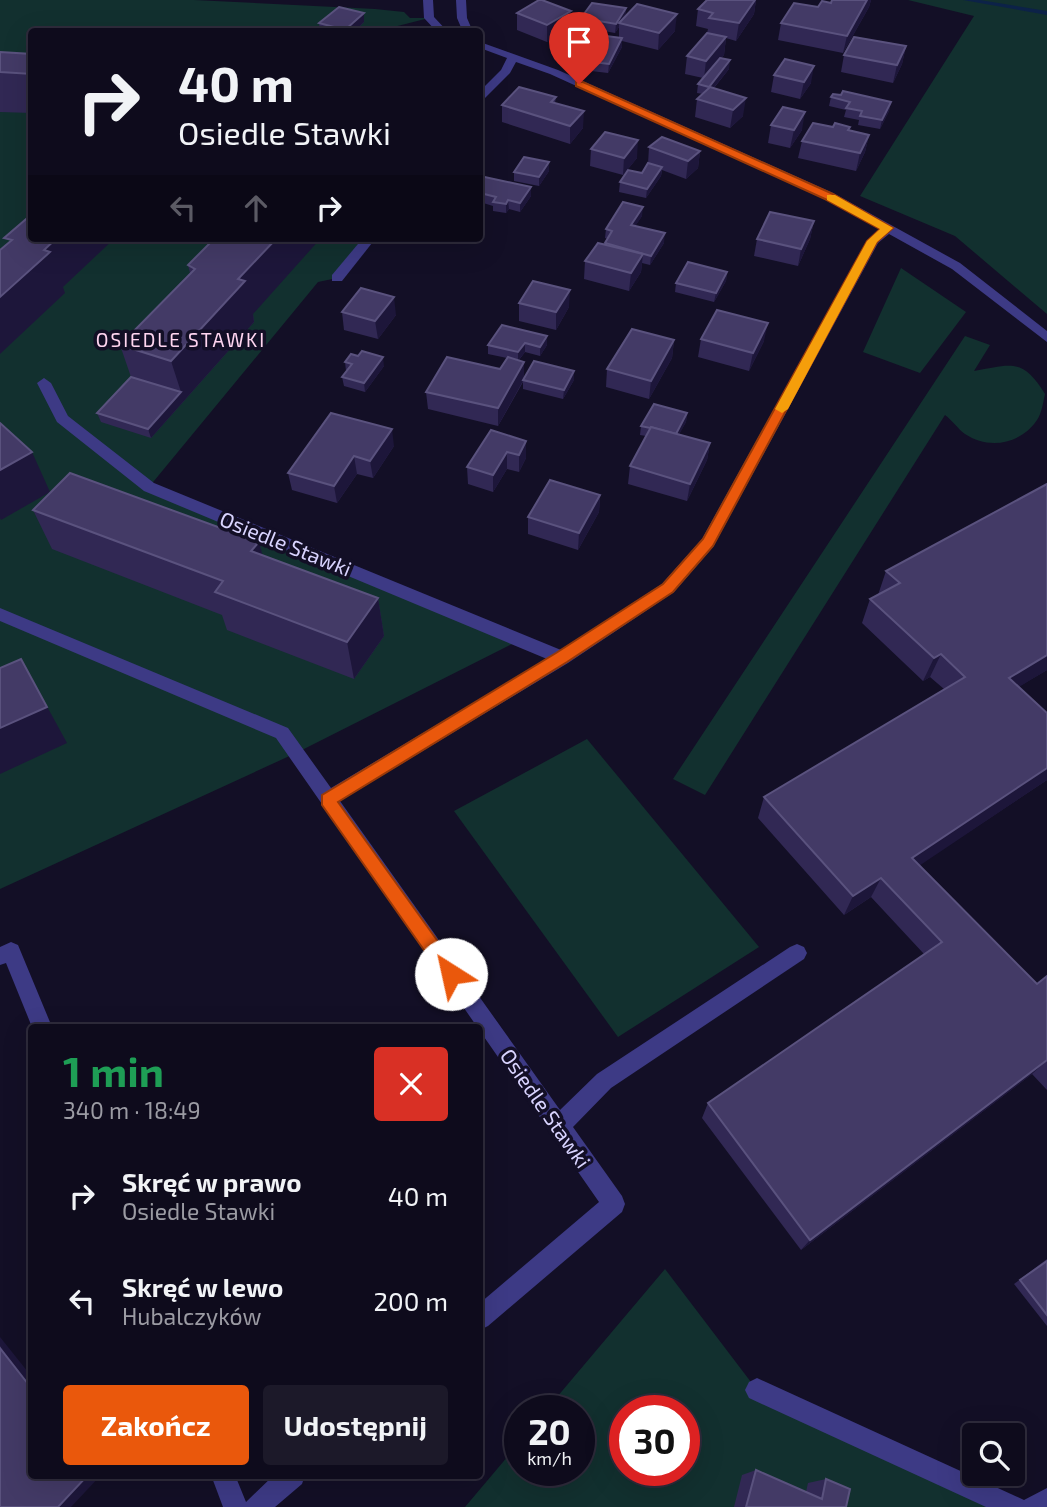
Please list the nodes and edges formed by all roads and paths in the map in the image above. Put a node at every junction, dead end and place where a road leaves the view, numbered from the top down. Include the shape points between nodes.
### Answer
1 (428, 0) edge
2 (461, 0) edge
3 (439, 28) edge
4 (466, 28) edge
5 (483, 45) edge
6 (512, 58) junction
7 (483, 94) edge
8 (888, 228) junction
9 (367, 242) edge
10 (337, 278) dead end
11 (1047, 338) edge
12 (44, 383) dead end
13 (0, 614) edge
14 (562, 658) junction
15 (327, 800) junction
16 (797, 953) dead end
17 (0, 956) edge
18 (41, 1024) edge
19 (559, 1126) junction
20 (483, 1315) edge
21 (757, 1390) dead end
22 (225, 1479) edge
23 (288, 1479) edge
24 (1047, 1500) edge
25 (236, 1507) edge
26 (256, 1507) edge
27 (1014, 1507) edge
28 (1033, 1507) edge

1 - 3 street via 429,18
2 - 4 street
5 - 6 street
6 - 7 street
6 - 8 street via 554,72 804,185
8 - 11 street via 956,266
8 - 14 street via 873,241 708,543 668,588
9 - 10 street
12 - 14 street, Osiedle Stawki via 62,419 149,487
13 - 15 street, Osiedle Stawki via 282,733
14 - 15 street
15 - 19 street, Osiedle Stawki
16 - 19 street via 604,1081
17 - 18 street via 11,951
19 - 20 street, Osiedle Stawki via 614,1204
21 - 27 street
22 - 25 street
23 - 26 street
24 - 28 street

